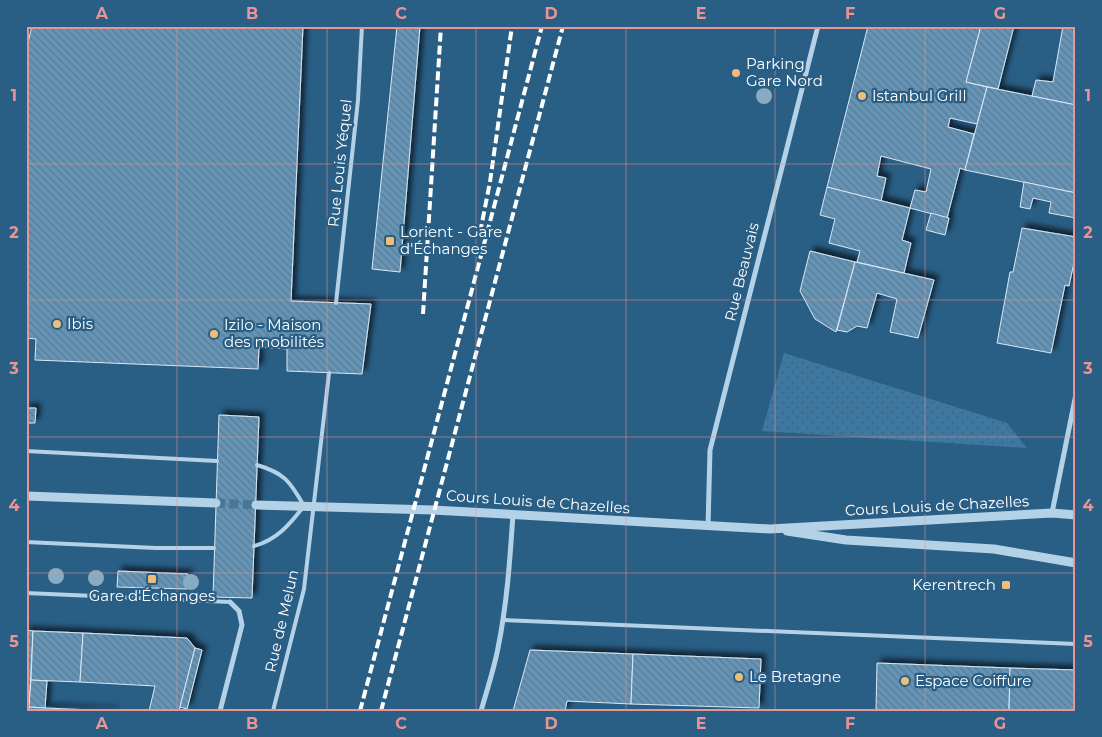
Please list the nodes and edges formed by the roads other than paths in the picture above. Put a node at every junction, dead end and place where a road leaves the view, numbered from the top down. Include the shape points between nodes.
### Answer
1 (362, 26) edge
2 (818, 26) edge
3 (336, 303) dead end
4 (329, 373) dead end
5 (1076, 394) edge
6 (26, 451) edge
7 (217, 461) dead end
8 (257, 465) dead end
9 (26, 496) edge
10 (216, 503) tunnel mouth
11 (256, 505) tunnel mouth
12 (314, 505) junction
13 (304, 506) junction
14 (1052, 513) junction
15 (513, 514) junction
16 (1076, 515) edge
17 (708, 527) junction
18 (770, 529) junction
19 (26, 542) edge
20 (254, 546) dead end
21 (214, 548) dead end
22 (1076, 563) edge
23 (26, 593) edge
24 (230, 602) joint
25 (503, 620) junction
26 (1076, 644) edge
27 (220, 711) edge
28 (274, 711) edge
29 (481, 711) edge

1 - 3 lane, Rue Louis Yéquel via 358,100
2 - 17 street, Rue Beauvais via 710,450
4 - 12 lane
5 - 14 street
6 - 7 lane
8 - 13 lane via 277,471 294,486
9 - 10 street
11 - 13 street, Cours Louis de Chazelles
12 - 13 street, Cours Louis de Chazelles
12 - 15 street, Cours Louis de Chazelles
12 - 28 lane, Rue de Melun via 304,589
13 - 20 lane via 289,526 267,543
14 - 16 street, Cours Louis de Chazelles
14 - 18 street, Cours Louis de Chazelles
15 - 17 street, Cours Louis de Chazelles
15 - 25 street
17 - 18 street, Cours Louis de Chazelles
18 - 22 street, Cours Louis de Chazelles via 846,540 994,549
19 - 21 lane
23 - 24 lane
24 - 27 street via 239,611 242,625
25 - 26 lane
25 - 29 street

